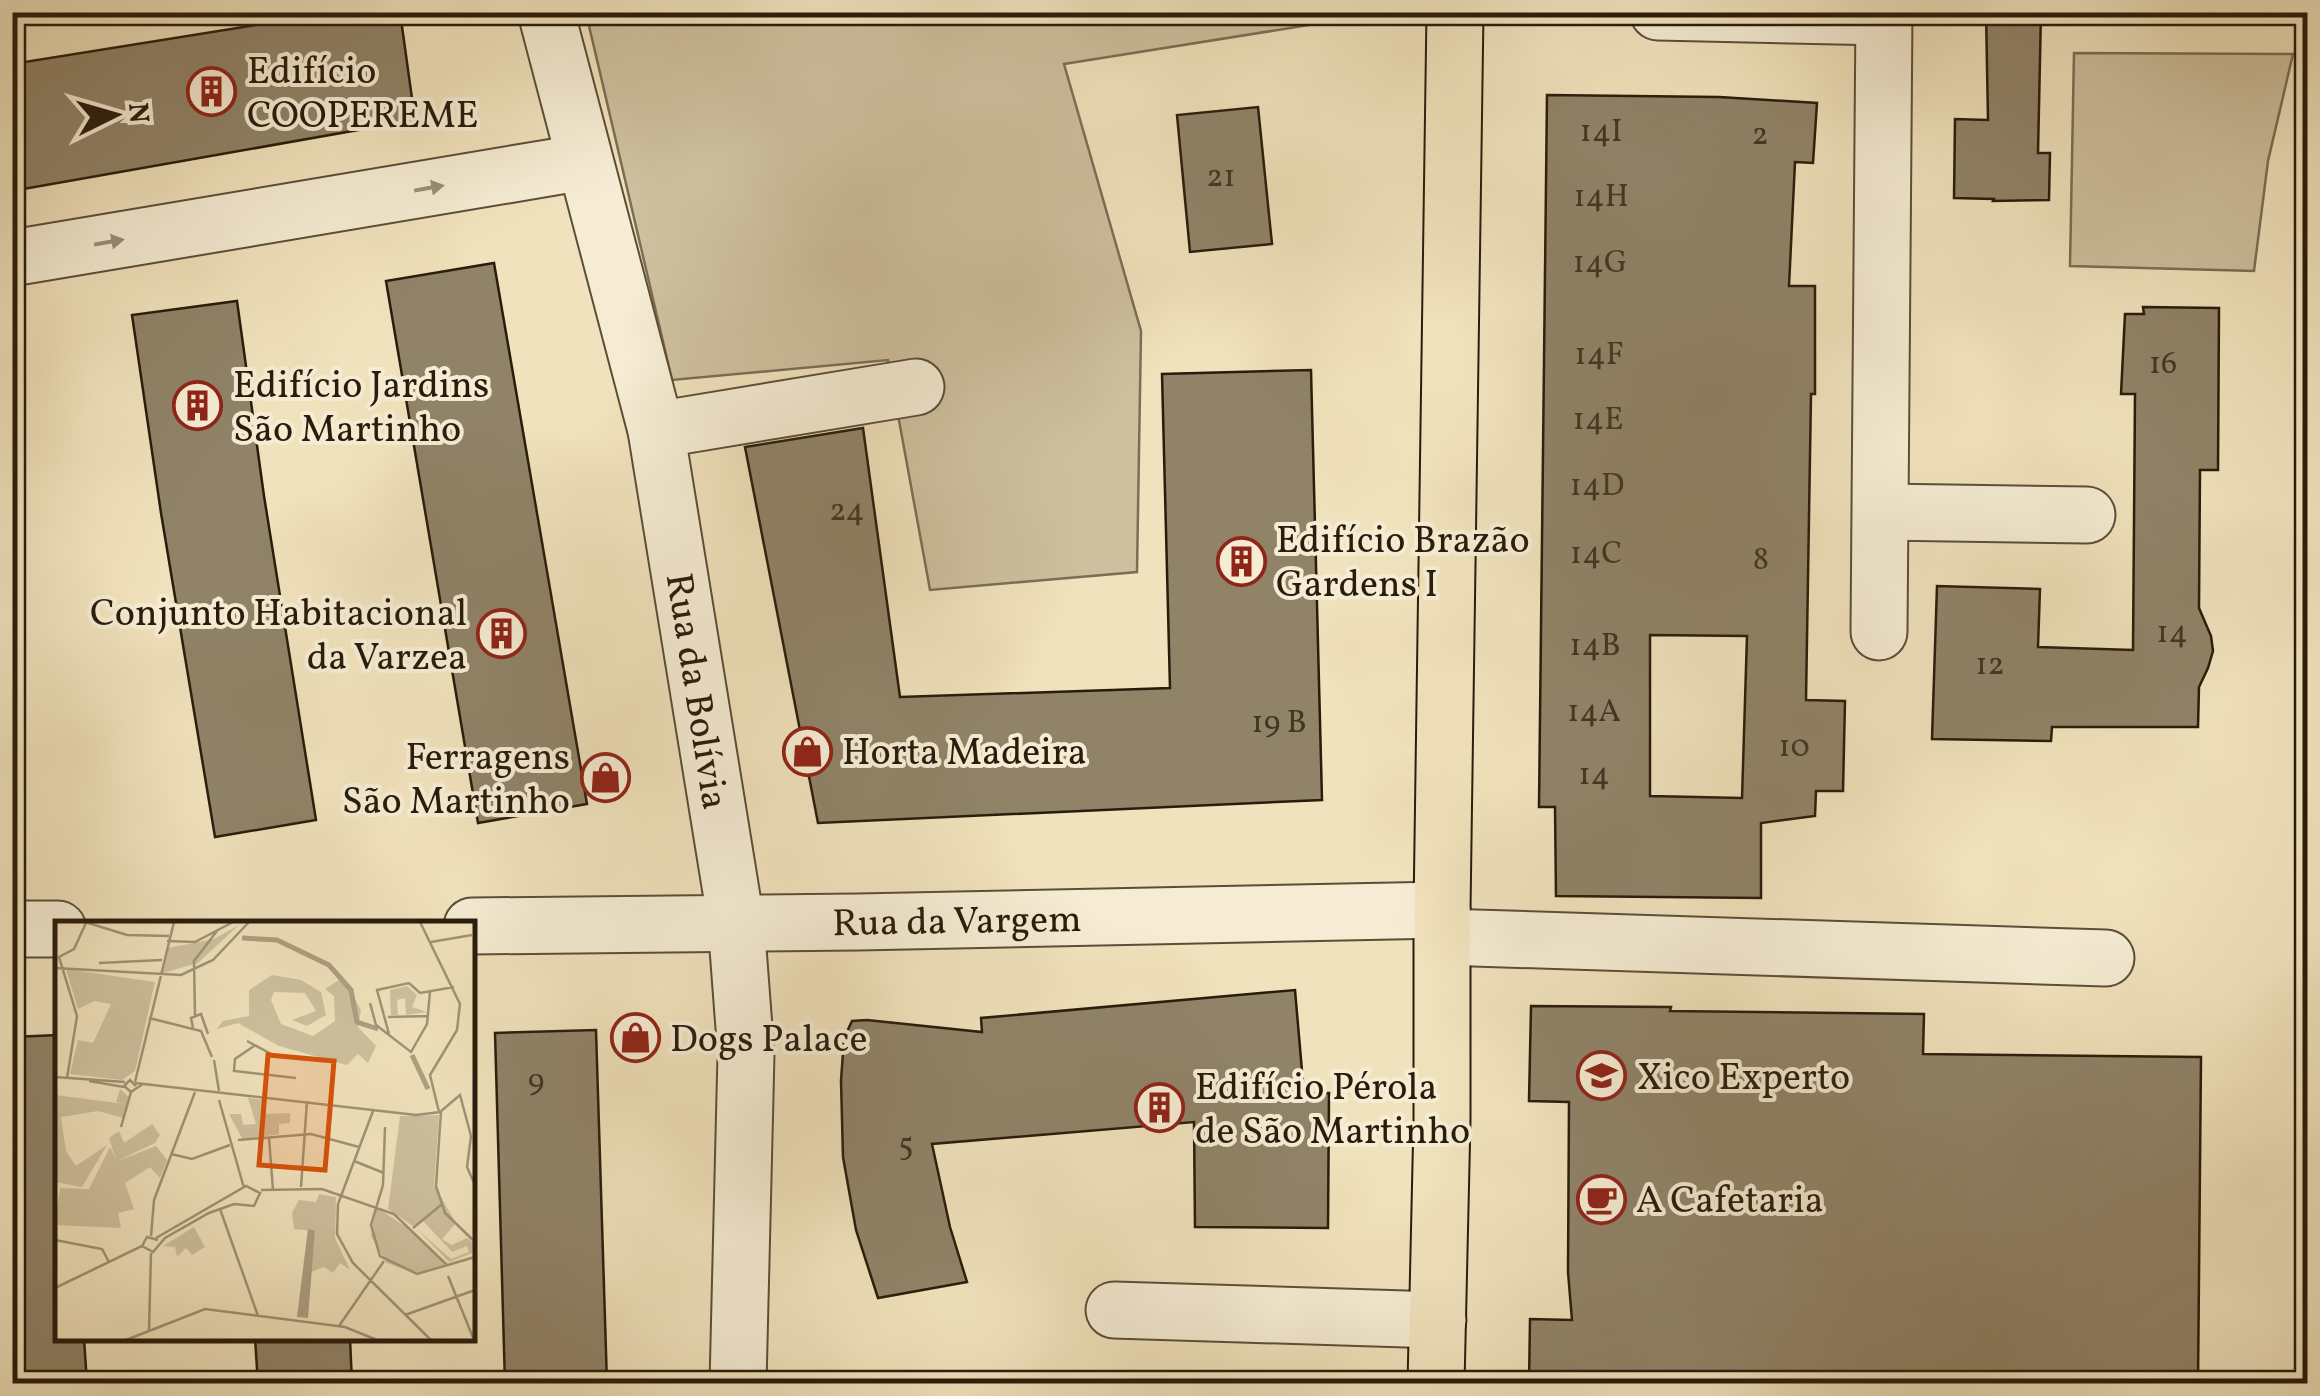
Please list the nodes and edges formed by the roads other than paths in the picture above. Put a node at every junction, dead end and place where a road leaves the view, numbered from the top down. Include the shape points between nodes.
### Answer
1 (546, 12) edge
2 (1455, 12) edge
3 (1658, 12) edge
4 (1884, 15) edge
5 (584, 162) junction
6 (12, 258) edge
7 (916, 387) dead end
8 (656, 430) junction
9 (1881, 512) junction
10 (2087, 516) dead end
11 (1878, 632) dead end
12 (736, 922) junction
13 (1443, 924) junction
14 (475, 926) edge
15 (12, 929) edge
16 (55, 929) edge
17 (2106, 958) dead end
18 (1114, 1310) dead end
19 (1438, 1320) junction
20 (738, 1384) edge
21 (1436, 1384) edge

1 - 5 street, Rua da Bolívia
2 - 13 main road
3 - 4 street
4 - 9 street
6 -> 5 street
5 - 8 street, Rua da Bolívia
7 - 8 street
8 - 12 street, Rua da Bolívia
9 - 10 street
9 - 11 street
12 - 13 street, Rua da Vargem
12 - 14 street, Rua da Vargem
12 - 20 street, Rua da Bolívia via 746,1054
13 - 17 street, Rua da Vargem
13 - 19 main road
15 - 16 street
18 - 19 street
19 - 21 main road

